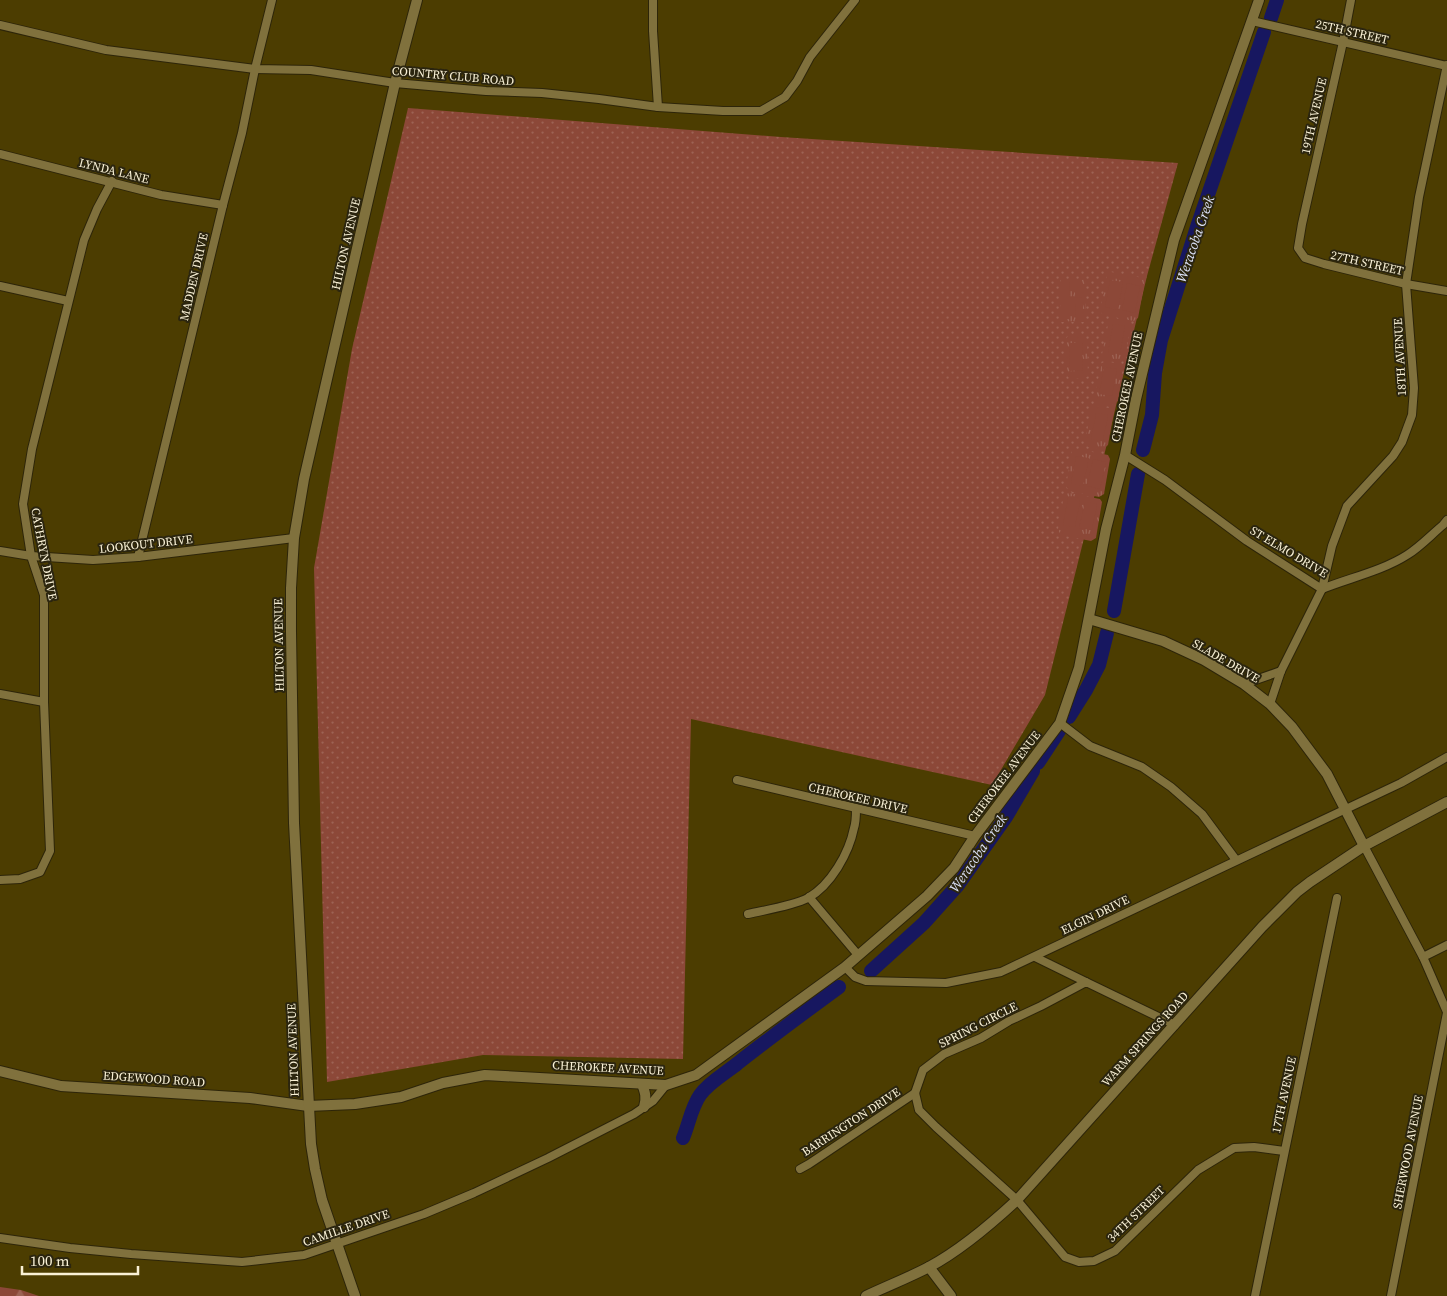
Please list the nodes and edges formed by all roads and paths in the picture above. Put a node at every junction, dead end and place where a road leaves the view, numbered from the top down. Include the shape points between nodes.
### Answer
1 (417, 0) edge
2 (653, 0) edge
3 (855, 0) edge
4 (1259, 0) edge
5 (1351, 0) edge
6 (272, 1) edge
7 (1252, 21) junction
8 (0, 25) edge
9 (1343, 42) junction
10 (1447, 66) edge
11 (255, 69) junction
12 (395, 83) junction
13 (658, 107) junction
14 (0, 154) edge
15 (112, 181) junction
16 (223, 205) junction
17 (1300, 237) joint
18 (1406, 284) junction
19 (0, 286) edge
20 (1447, 291) edge
21 (68, 302) junction
22 (1126, 455) junction
23 (1446, 524) edge
24 (294, 538) junction
25 (0, 551) edge
26 (32, 556) junction
27 (138, 557) junction
28 (1322, 588) junction
29 (1089, 619) junction
30 (1281, 671) junction
31 (1244, 684) junction
32 (0, 694) edge
33 (44, 702) junction
34 (1270, 704) junction
35 (1060, 723) junction
36 (1447, 757) edge
37 (737, 780) dead end
38 (1447, 802) edge
39 (856, 809) junction
40 (1345, 810) junction
41 (975, 836) junction
42 (1364, 846) junction
43 (1236, 860) junction
44 (0, 880) edge
45 (809, 897) junction
46 (1336, 898) dead end
47 (748, 914) dead end
48 (1447, 945) edge
49 (858, 955) junction
50 (1035, 957) junction
51 (1423, 957) junction
52 (845, 967) junction
53 (1086, 982) junction
54 (1444, 999) edge
55 (1447, 1012) edge
56 (1175, 1024) junction
57 (0, 1071) edge
58 (642, 1084) junction
59 (666, 1085) junction
60 (915, 1093) junction
61 (308, 1106) junction
62 (644, 1107) junction
63 (1284, 1151) junction
64 (800, 1169) dead end
65 (1017, 1200) junction
66 (0, 1238) edge
67 (337, 1244) junction
68 (929, 1267) junction
69 (355, 1296) edge
70 (866, 1296) edge
71 (951, 1296) edge
72 (1255, 1296) edge
73 (1391, 1296) edge

1 - 12 street, HILTON AVENUE
2 - 13 street
3 - 13 street, COUNTRY CLUB ROAD via 810,57 785,97 761,111
4 - 7 street, CHEROKEE AVENUE
5 - 9 street, 19TH AVENUE
6 - 11 street, MADDEN DRIVE
7 - 9 street, 25TH STREET
7 - 22 street, CHEROKEE AVENUE via 1174,240
8 - 11 street, COUNTRY CLUB ROAD via 106,50
9 - 10 street, 25TH STREET
9 - 17 street, 19TH AVENUE
10 - 18 street, 18TH AVENUE via 1418,197
11 - 12 street, COUNTRY CLUB ROAD via 310,70
11 - 16 street, MADDEN DRIVE
12 - 13 street, COUNTRY CLUB ROAD via 599,98
12 - 24 street, HILTON AVENUE via 304,479
14 - 15 street, LYNDA LANE
15 - 16 street, LYNDA LANE
15 - 21 street, CATHRYN DRIVE via 84,240
16 - 27 street, MADDEN DRIVE
17 - 18 street, 27TH STREET via 1298,248 1306,258
18 - 20 street, 27TH STREET
18 - 28 street, 18TH AVENUE via 1414,388 1412,415 1393,456 1346,506
19 - 21 street
21 - 26 street, CATHRYN DRIVE via 32,449 23,504
22 - 28 street, ST ELMO DRIVE via 1246,541
22 - 29 street, CHEROKEE AVENUE via 1106,529
23 - 28 street, ST ELMO DRIVE via 1407,556
24 - 27 street, LOOKOUT DRIVE
24 - 61 street, HILTON AVENUE via 291,588 294,823
25 - 26 street, LOOKOUT DRIVE
26 - 27 street, LOOKOUT DRIVE via 93,560
26 - 33 street, CATHRYN DRIVE via 44,595
28 - 30 street, 18TH AVENUE
29 - 31 street, SLADE DRIVE via 1163,641
29 - 35 street, CHEROKEE AVENUE via 1078,668
30 - 31 street
30 - 34 street, 18TH AVENUE
31 - 34 street, SLADE DRIVE
32 - 33 street
33 - 44 street, CATHRYN DRIVE via 50,851 40,872 20,880
34 - 40 street, SLADE DRIVE via 1328,774
35 - 41 street, CHEROKEE AVENUE
35 - 43 street via 1090,746 1142,767 1171,786 1202,814
36 - 40 street, ELGIN DRIVE
37 - 39 street, CHEROKEE DRIVE
38 - 42 street, WARM SPRINGS ROAD
39 - 41 street, CHEROKEE DRIVE
39 - 45 street via 854,829 835,872
40 - 42 street, SLADE DRIVE
40 - 43 street, ELGIN DRIVE
41 - 49 street, CHEROKEE AVENUE via 941,882
42 - 51 street
42 - 56 street, WARM SPRINGS ROAD via 1296,892
43 - 50 street, ELGIN DRIVE
45 - 47 street
45 - 49 street
46 - 63 street, 17TH AVENUE
48 - 51 street
49 - 52 street, CHEROKEE AVENUE
50 - 52 street, ELGIN DRIVE via 1001,972 946,983 866,982
50 - 53 street
51 - 54 street
52 - 59 street, CHEROKEE AVENUE via 696,1075
53 - 56 street
53 - 60 street, SPRING CIRCLE via 944,1054 924,1070
54 - 55 street
55 - 73 street, SHERWOOD AVENUE
56 - 65 street, WARM SPRINGS ROAD
57 - 61 street, EDGEWOOD ROAD via 61,1086 250,1098
58 - 59 street, CHEROKEE AVENUE
58 - 61 street, CHEROKEE AVENUE via 485,1075 443,1083 401,1097 355,1104
58 - 62 street via 646,1100
59 - 62 street, CAMILLE DRIVE
60 - 64 street, BARRINGTON DRIVE
60 - 65 street via 919,1110
61 - 67 street, HILTON AVENUE via 314,1169
62 - 67 street, CAMILLE DRIVE via 474,1193
63 - 65 street, 34TH STREET via 1234,1148 1214,1159 1198,1170 1115,1251 1094,1261 1079,1262 1065,1257
63 - 72 street, 17TH AVENUE
65 - 68 street, WARM SPRINGS ROAD via 982,1231
66 - 67 street, CAMILLE DRIVE via 96,1251 242,1262 304,1255
67 - 69 street, HILTON AVENUE
68 - 70 street, WARM SPRINGS ROAD
68 - 71 street

